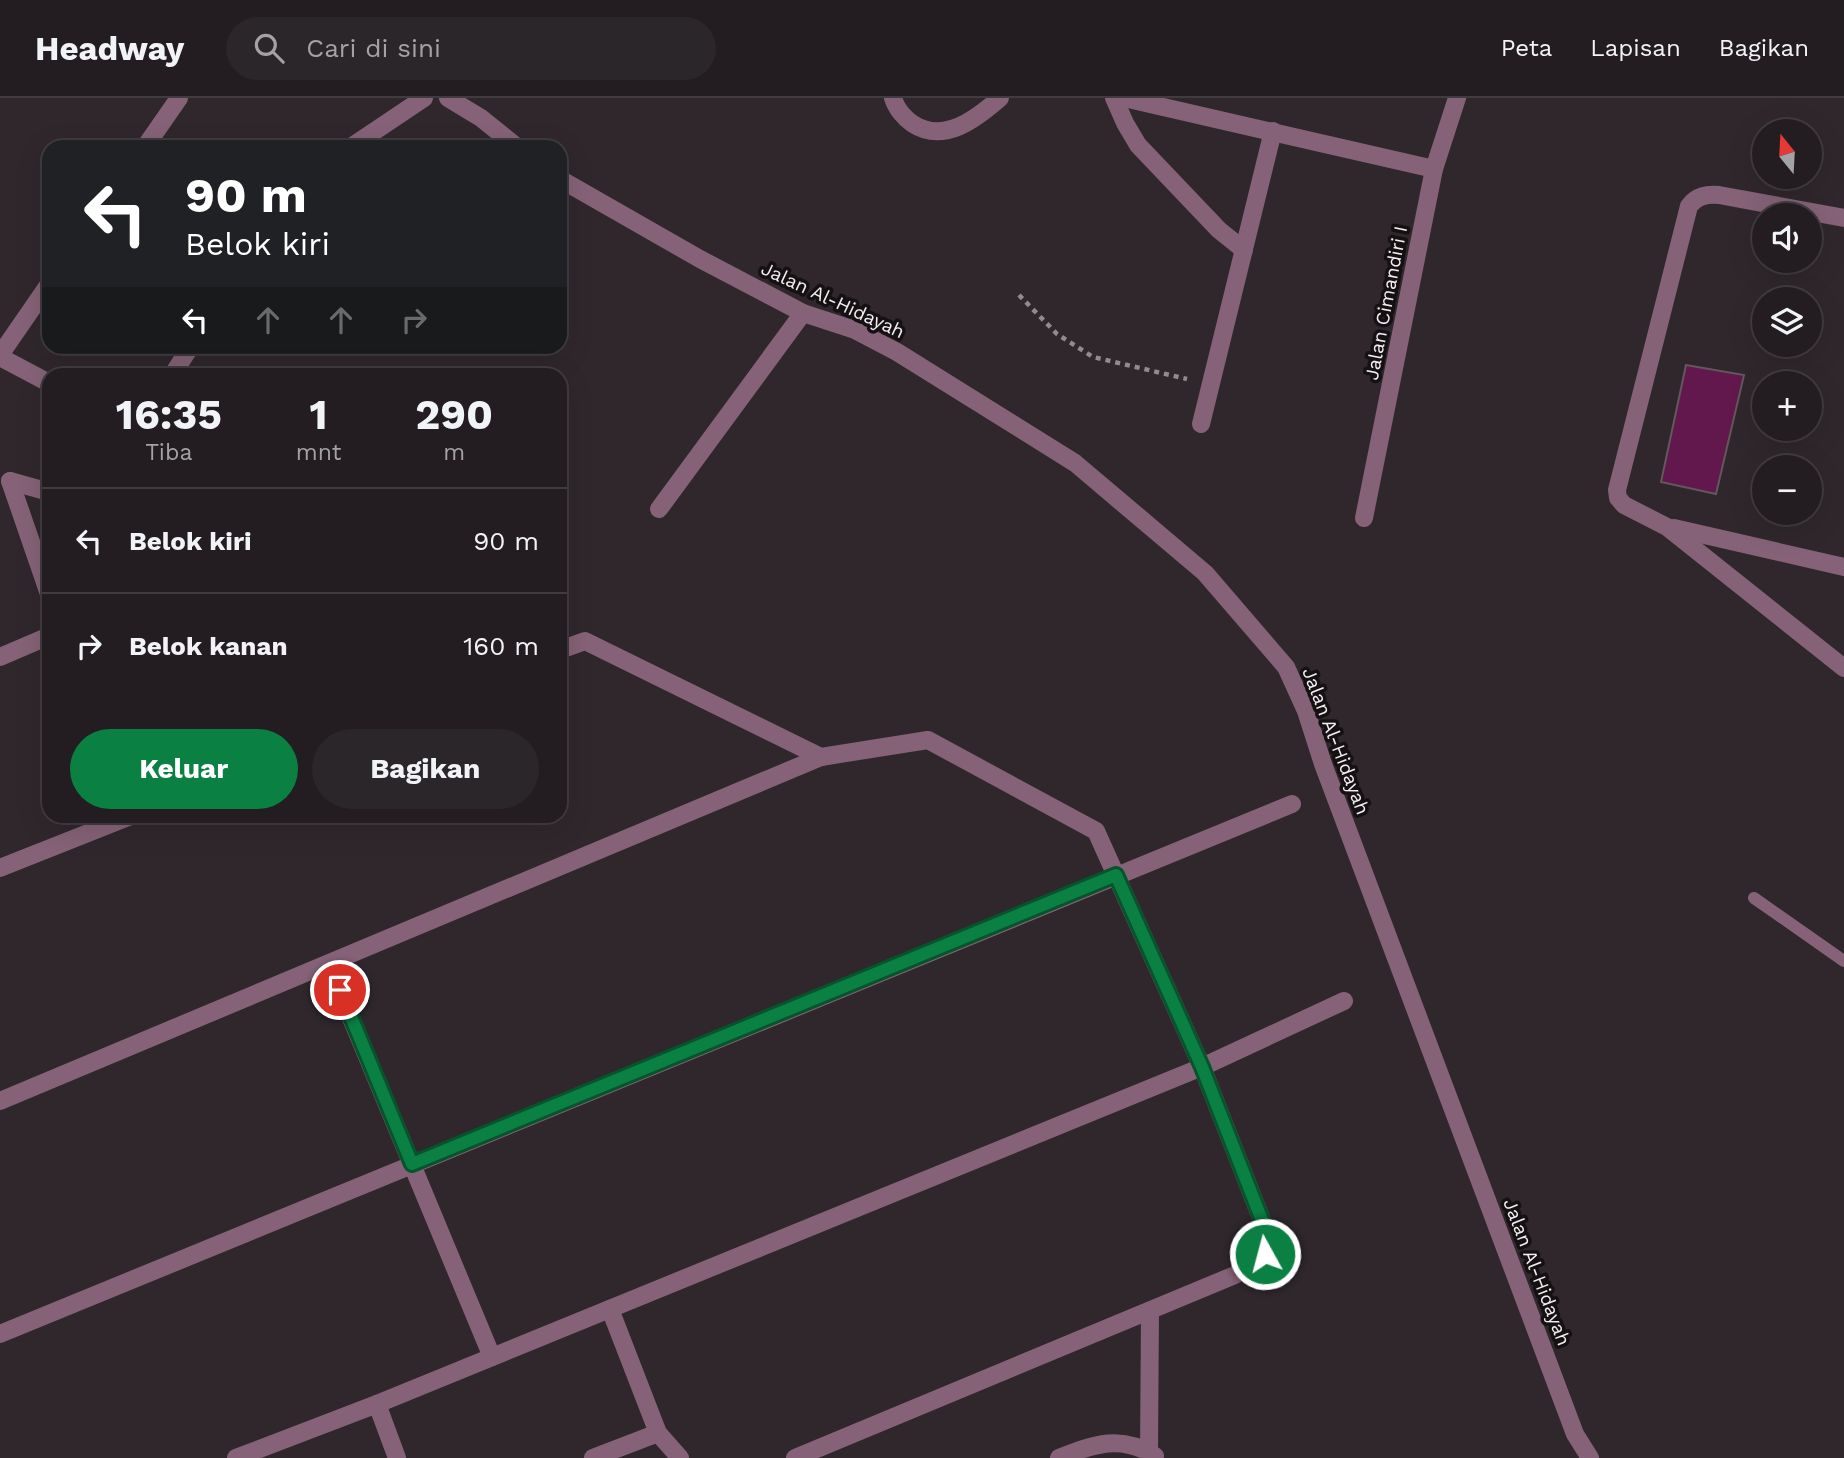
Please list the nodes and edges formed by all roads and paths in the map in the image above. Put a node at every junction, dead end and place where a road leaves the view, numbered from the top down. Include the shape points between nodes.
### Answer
1 (179, 98) edge
2 (424, 98) edge
3 (448, 98) edge
4 (893, 98) edge
5 (1000, 98) edge
6 (1114, 98) edge
7 (1124, 98) edge
8 (1457, 98) edge
9 (1273, 131) junction
10 (150, 140) edge
11 (361, 140) edge
12 (508, 140) edge
13 (1434, 169) junction
14 (567, 183) edge
15 (1844, 218) edge
16 (1244, 250) junction
17 (42, 294) edge
18 (1019, 295) dead end
19 (803, 313) junction
20 (0, 356) edge
21 (42, 379) edge
22 (1212, 384) junction
23 (1201, 424) dead end
24 (42, 490) edge
25 (659, 509) dead end
26 (1364, 518) dead end
27 (1667, 527) junction
28 (1844, 566) edge
29 (42, 574) edge
30 (42, 639) edge
31 (567, 647) edge
32 (0, 657) edge
33 (1844, 668) edge
34 (821, 757) junction
35 (1292, 804) dead end
36 (113, 823) edge
37 (0, 868) edge
38 (1116, 875) junction
39 (1754, 898) dead end
40 (1844, 961) edge
41 (329, 965) junction
42 (1344, 1001) dead end
43 (1202, 1067) junction
44 (0, 1101) edge
45 (412, 1164) junction
46 (610, 1308) junction
47 (1150, 1311) junction
48 (0, 1334) edge
49 (492, 1357) junction
50 (377, 1404) junction
51 (658, 1433) junction
52 (1153, 1455) edge
53 (236, 1458) edge
54 (397, 1458) edge
55 (593, 1458) edge
56 (680, 1458) edge
57 (795, 1458) edge
58 (1059, 1458) edge
59 (1590, 1458) edge

1 - 10 street
2 - 11 street
3 - 12 street
4 - 5 street via 907,120 921,130 938,132 964,125
6 - 16 street via 1138,145
7 - 9 street
8 - 13 street, Jalan Cimandiri I
9 - 13 street
9 - 16 street
13 - 26 street, Jalan Cimandiri I
14 - 19 street, Jalan Al-Hidayah
15 - 27 street via 1719,195 1698,197 1689,206 1617,490 1624,505
16 - 22 street
17 - 20 street
18 - 22 path via 1057,334 1093,357
19 - 25 street
19 - 59 street, Jalan Al-Hidayah via 855,330 897,352 1076,463 1205,573 1286,667 1575,1434
20 - 21 street
22 - 23 street
24 - 29 street via 10,481
27 - 28 street
27 - 33 street
30 - 32 street
31 - 34 street via 585,641
34 - 38 street via 928,740 1096,831
34 - 41 street
35 - 38 street
36 - 37 street
38 - 43 street
38 - 45 street
39 - 40 lane
41 - 44 street
41 - 45 street
42 - 43 street
43 - 46 street
43 - 47 street via 1265,1228 1265,1254 1235,1275
45 - 48 street
45 - 49 street
46 - 49 street
46 - 51 street
47 - 52 street
47 - 57 street
49 - 50 street
50 - 53 street
50 - 54 street
51 - 55 street
51 - 56 street
52 - 58 street via 1139,1446 1112,1442

